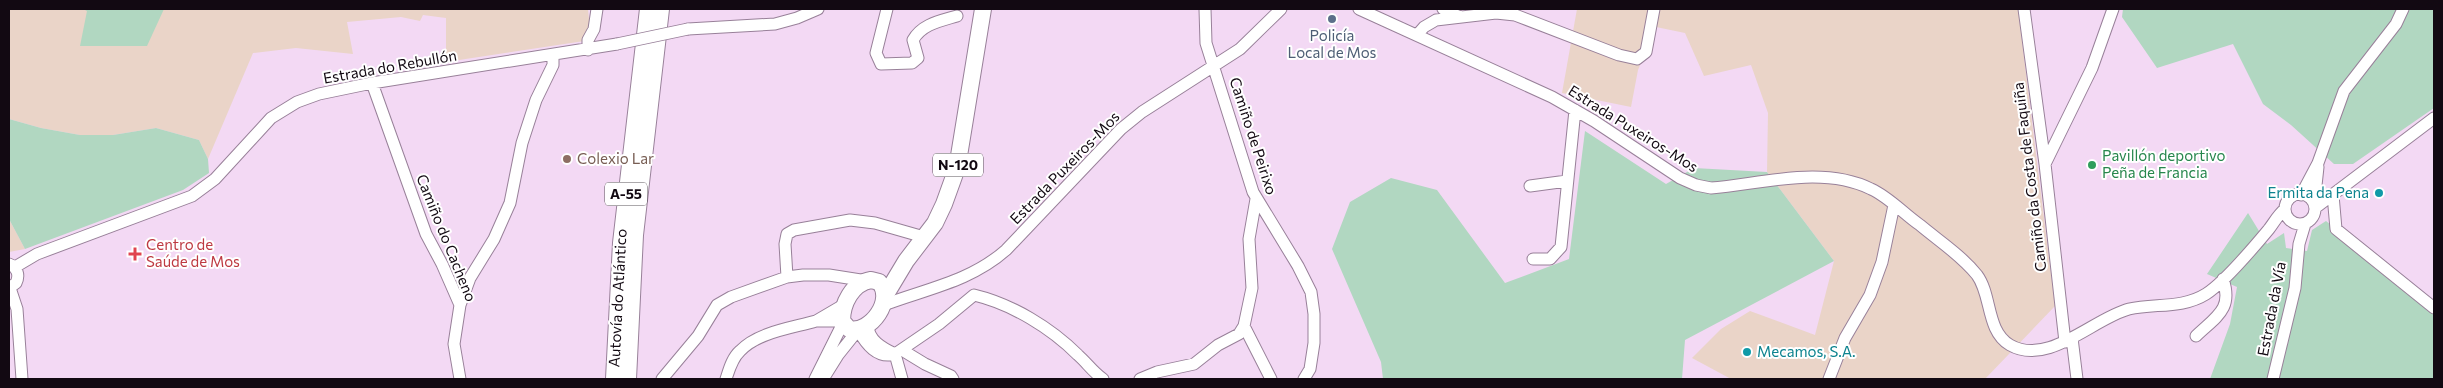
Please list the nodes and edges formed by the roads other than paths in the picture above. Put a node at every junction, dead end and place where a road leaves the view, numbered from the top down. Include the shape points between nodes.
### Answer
1 (597, 9) edge
2 (648, 9) edge
3 (661, 9) edge
4 (818, 9) edge
5 (887, 9) edge
6 (983, 9) edge
7 (1205, 9) edge
8 (1282, 9) edge
9 (1359, 9) edge
10 (1443, 9) edge
11 (1654, 9) edge
12 (2024, 9) edge
13 (2113, 9) edge
14 (2403, 9) edge
15 (957, 16) dead end
16 (1460, 17) junction
17 (1417, 35) junction
18 (588, 50) junction
19 (553, 56) junction
20 (1214, 66) junction
21 (372, 83) junction
22 (1574, 110) junction
23 (2434, 118) edge
24 (2318, 163) junction
25 (2045, 164) junction
26 (1567, 181) junction
27 (1530, 186) dead end
28 (2301, 195) junction
29 (2333, 195) junction
30 (1256, 199) junction
31 (1894, 205) junction
32 (2315, 206) junction
33 (2286, 212) junction
34 (2301, 224) junction
35 (924, 237) junction
36 (1533, 259) dead end
37 (12, 266) edge
38 (787, 277) junction
39 (840, 277) junction
40 (2223, 279) junction
41 (9, 288) edge
42 (882, 288) junction
43 (908, 295) junction
44 (460, 305) junction
45 (2434, 308) edge
46 (851, 316) junction
47 (816, 321) junction
48 (1244, 326) junction
49 (2196, 336) dead end
50 (2068, 340) junction
51 (842, 350) junction
52 (898, 352) junction
53 (877, 353) junction
54 (1149, 378) edge
55 (22, 379) edge
56 (460, 379) edge
57 (614, 379) edge
58 (628, 379) edge
59 (662, 379) edge
60 (726, 379) edge
61 (815, 379) edge
62 (823, 379) edge
63 (902, 379) edge
64 (954, 379) edge
65 (1103, 379) edge
66 (1271, 379) edge
67 (1304, 379) edge
68 (1829, 379) edge
69 (2077, 379) edge
70 (2273, 379) edge

1 - 18 street
2 - 57 highway, Autovía do Atlántico / A-55 via 620,243
3 - 58 highway, Autovía do Atlántico / A-55 via 634,235
4 - 18 street, Estrada do Rebullón, bridge via 775,24 688,29
5 - 15 street via 876,53 881,64 912,63 918,58 913,40 918,31
6 - 35 highway, N-120 via 957,168 944,204
7 - 20 street, Camiño de Peirixo via 1206,43
8 - 20 street, Estrada Puxeiros-Mos via 1256,36
9 - 17 street, Estrada Puxeiros-Mos
10 - 16 street
11 - 16 street via 1646,52 1637,59 1515,15 1496,13
12 - 25 street, Camiño da Costa de Faquiña
13 - 25 street via 2092,68
14 - 24 street via 2396,24 2344,91
16 - 17 street via 1436,20
17 - 22 street, Estrada Puxeiros-Mos
18 - 19 street, Estrada do Rebullón
19 - 21 street, Estrada do Rebullón
19 - 44 street via 553,65 536,100 522,143 510,203 494,239 470,278
20 - 30 street, Camiño de Peirixo
20 - 43 street, Estrada Puxeiros-Mos via 1121,129 991,263 956,281
21 - 37 street, Estrada do Rebullón via 319,94 284,109 258,130 215,179 192,196
21 - 44 street, Camiño do Cacheno via 426,234
22 - 26 street
22 - 31 street, Estrada Puxeiros-Mos via 1696,185 1711,188 1801,178 1841,179 1874,190
23 - 29 street
24 - 28 street
24 - 32 street
25 - 50 street, Camiño da Costa de Faquiña
26 - 27 street
26 - 36 street via 1561,247 1550,259
28 - 32 street via 2309,197
28 - 33 street via 2290,199
29 - 32 street
29 - 45 street via 2336,229
30 - 48 street via 1248,239 1252,288
30 - 67 street, Camiño de Peirixo via 1311,292 1314,343 1310,369
31 - 50 street, Estrada Puxeiros-Mos via 1963,259 1977,276 1986,291 1993,324 2009,345 2032,350
31 - 68 street via 1876,279 1845,338
32 - 34 street via 2312,219
33 - 34 street
33 - 40 street, Estrada Puxeiros-Mos via 2276,217
34 - 70 street, Estrada da Vía via 2295,288
35 - 38 street via 875,222 850,220 794,230 787,234 785,244
35 - 42 highway, N-120
37 - 41 street via 18,279
38 - 39 street
38 - 59 street via 731,296 717,305 698,336
39 - 42 street
39 - 46 street via 851,287
40 - 49 street via 2228,292 2227,304
40 - 50 street, Estrada Puxeiros-Mos via 2206,294 2188,302 2112,314
41 - 55 street via 17,309
42 - 43 street, Estrada Puxeiros-Mos
42 - 43 street
42 - 46 highway
42 - 46 highway
44 - 56 street, Camiño do Cacheno via 454,344
46 - 47 street
46 - 47 street
46 - 51 street
46 - 52 street via 883,348
46 - 53 street
46 - 61 street
47 - 60 street via 748,344 735,356
48 - 54 street via 1240,334 1218,345 1194,364
48 - 66 street
50 - 69 street, Camiño da Costa de Faquiña
51 - 53 street via 856,347
51 - 62 street
52 - 53 street via 886,356
52 - 63 street
52 - 64 street
52 - 65 street via 974,295 1014,309 1043,327 1078,354

